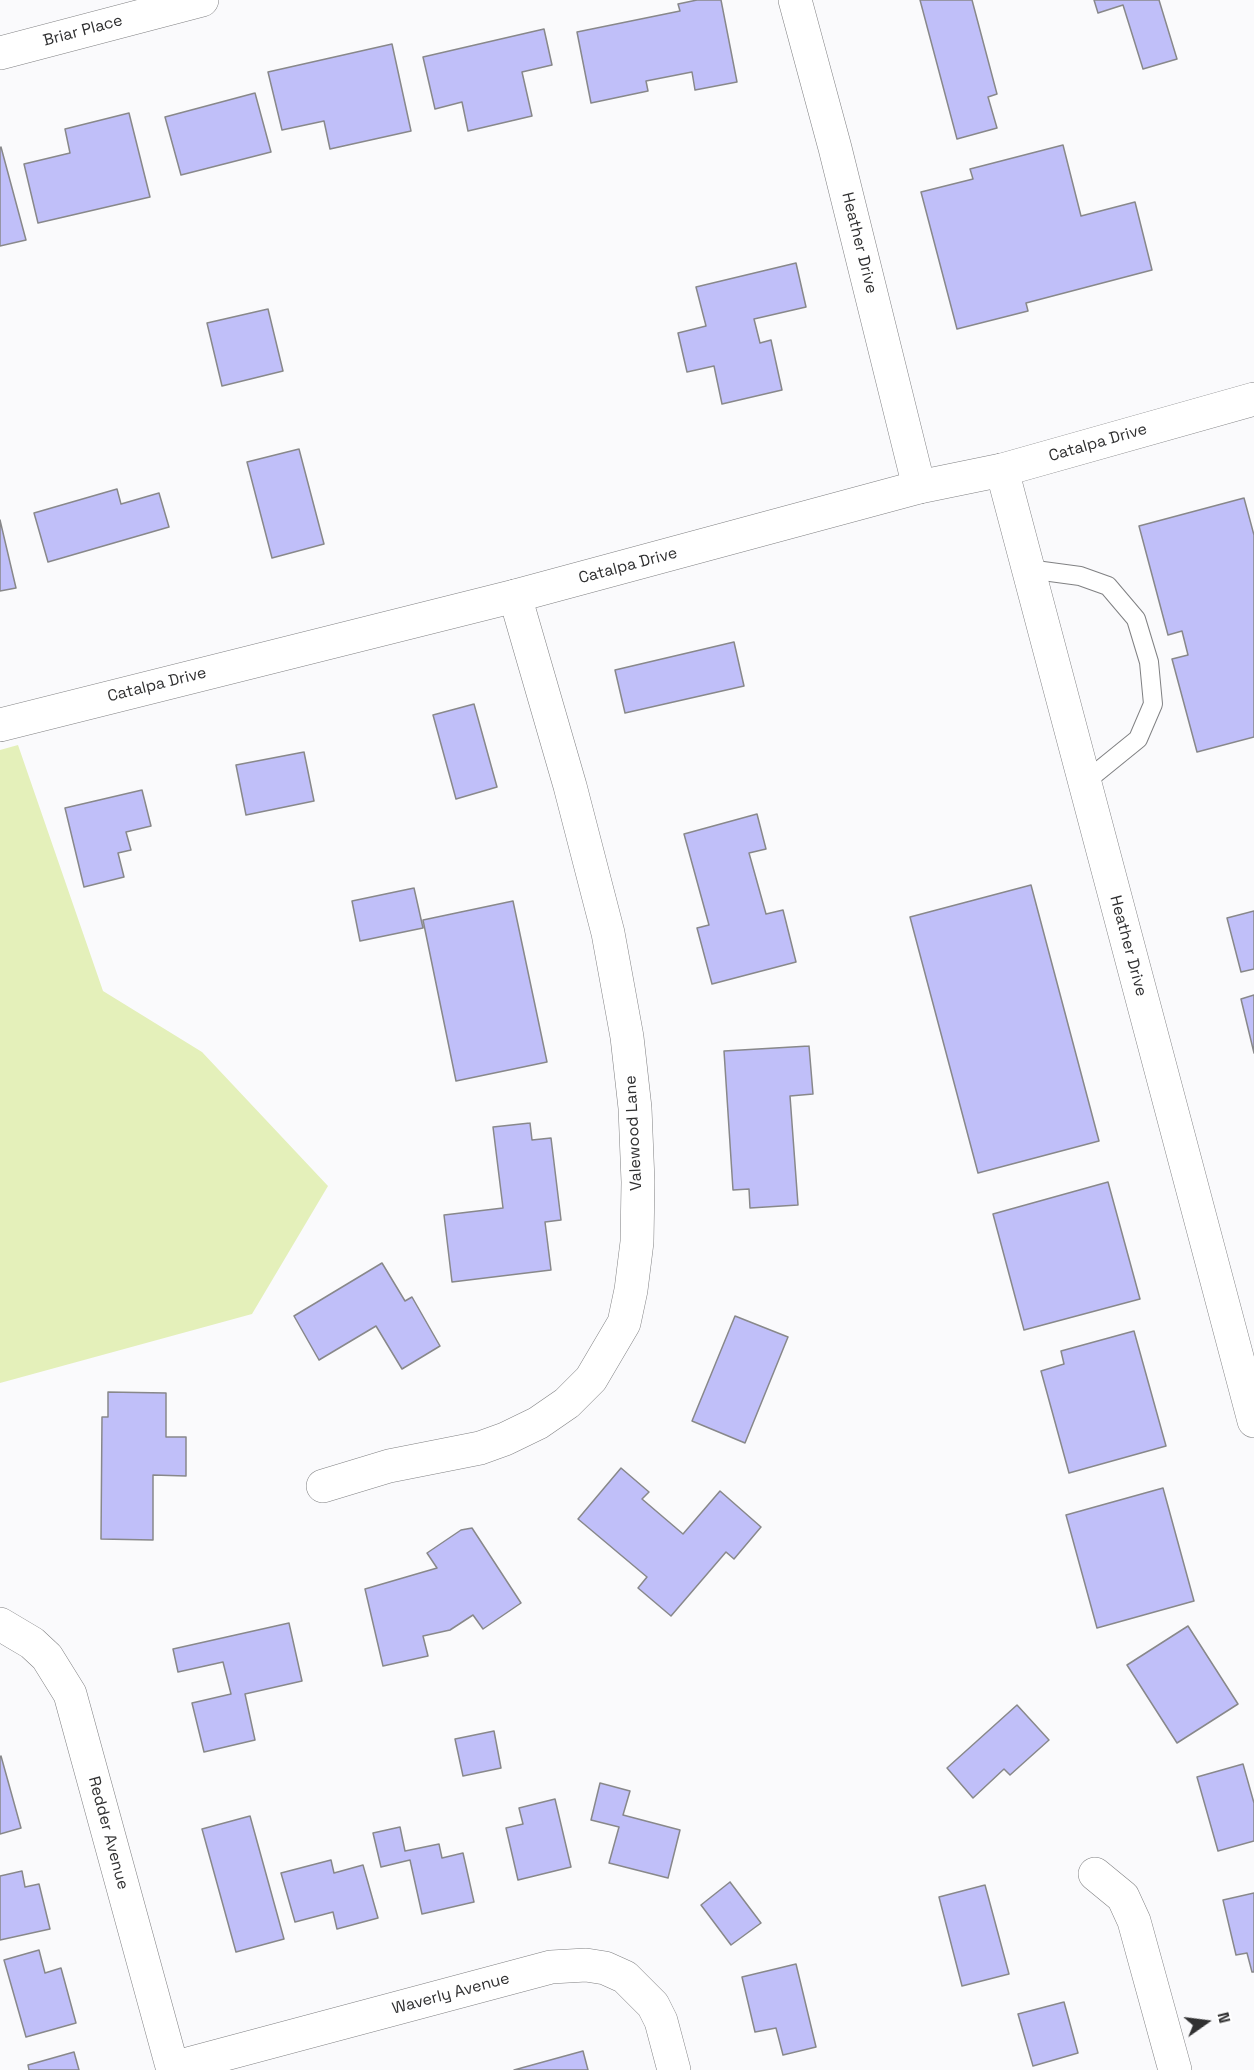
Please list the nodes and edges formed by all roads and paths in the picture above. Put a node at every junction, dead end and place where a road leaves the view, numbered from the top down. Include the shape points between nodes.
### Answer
1 (202, 0) edge
2 (795, 0) edge
3 (0, 53) edge
4 (1254, 399) edge
5 (1002, 470) junction
6 (919, 487) junction
7 (1028, 569) junction
8 (515, 596) junction
9 (0, 725) edge
10 (1085, 782) junction
11 (1254, 1421) edge
12 (322, 1486) dead end
13 (0, 1624) edge
14 (1095, 1874) dead end
15 (173, 2069) edge
16 (674, 2070) edge
17 (1175, 2070) edge

1 - 3 street, Briar Place
2 - 6 street, Heather Drive
4 - 5 street, Catalpa Drive
5 - 6 street, Catalpa Drive
5 - 7 street, Heather Drive
6 - 8 street, Catalpa Drive
7 - 10 street, Heather Drive
7 - 10 lane via 1080,576 1108,586 1136,620 1149,662 1153,704 1138,739
8 - 9 street, Catalpa Drive
8 - 12 street, Valewood Lane via 605,922 627,1036 638,1182 637,1242 624,1323 591,1379 567,1403 538,1422 480,1448 389,1466
10 - 11 street, Heather Drive
13 - 15 street, Redder Avenue via 32,1642 47,1657 70,1694
14 - 17 street via 1123,1897 1134,1922
15 - 16 street, Waverly Avenue via 552,1967 586,1965 625,1977 653,2005

